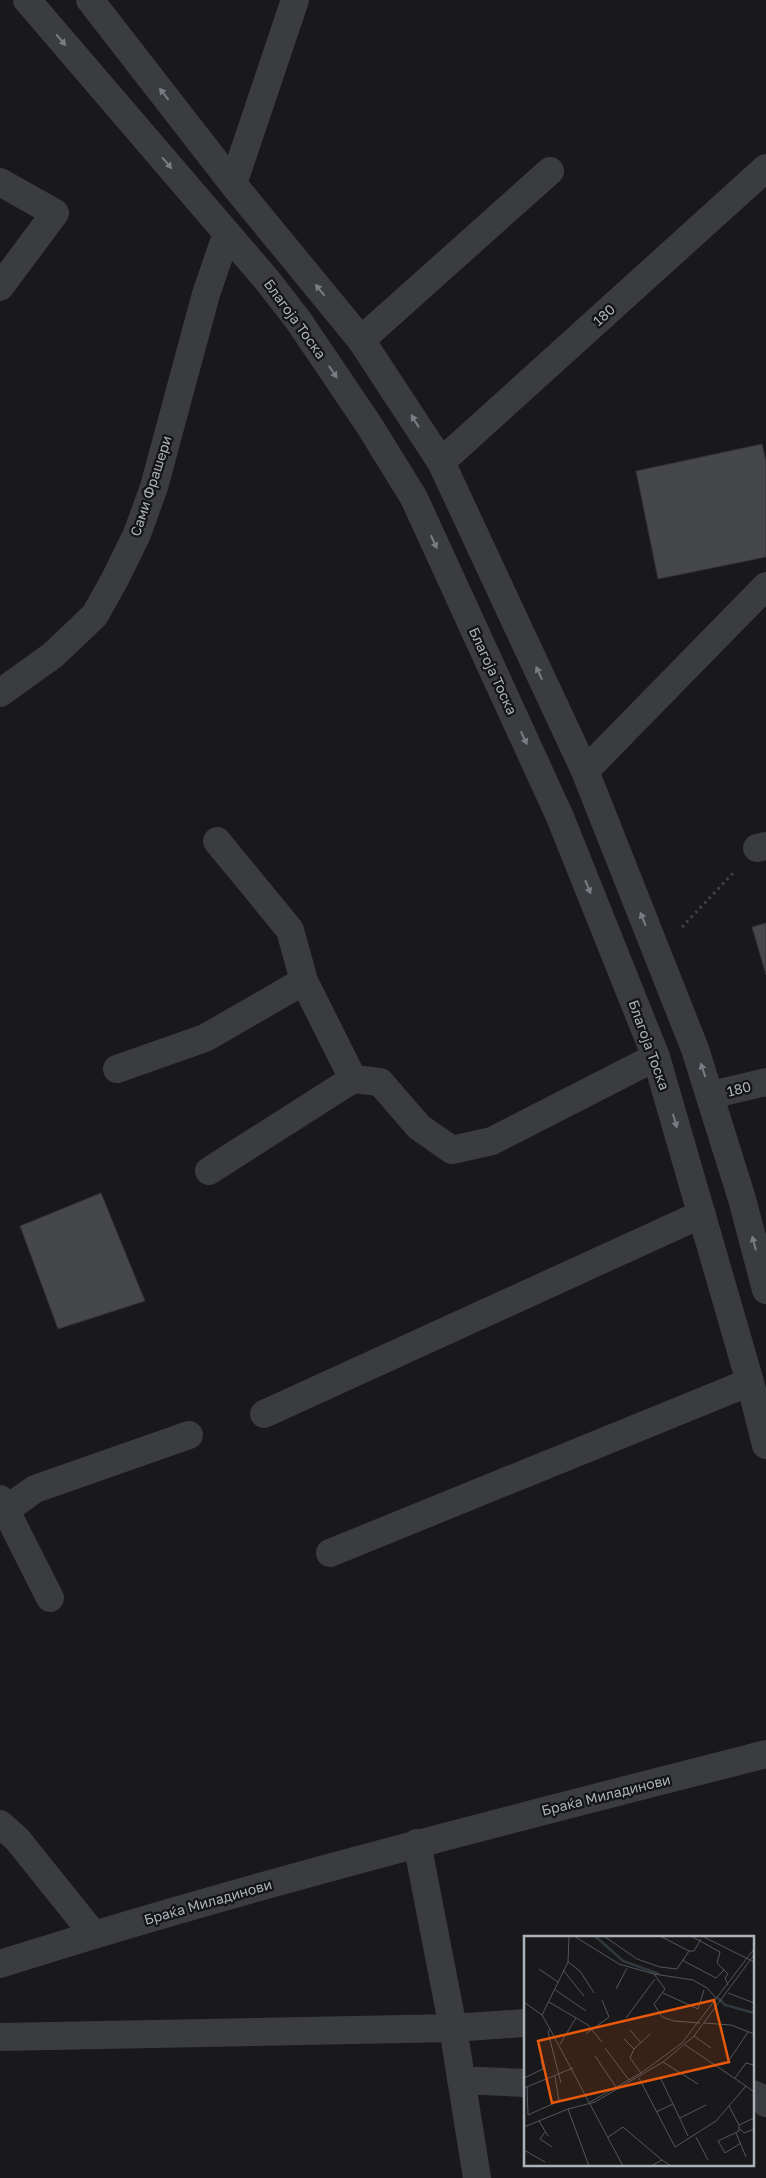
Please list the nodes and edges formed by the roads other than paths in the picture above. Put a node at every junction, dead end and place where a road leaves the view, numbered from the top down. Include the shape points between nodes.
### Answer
1 (26, 0) edge
2 (90, 0) edge
3 (295, 0) edge
4 (766, 168) edge
5 (550, 171) dead end
6 (0, 182) edge
7 (233, 184) junction
8 (227, 233) junction
9 (0, 287) edge
10 (361, 340) junction
11 (441, 462) junction
12 (766, 586) edge
13 (0, 693) edge
14 (585, 771) junction
15 (217, 842) dead end
16 (304, 981) junction
17 (656, 1057) junction
18 (117, 1069) dead end
19 (353, 1079) junction
20 (766, 1082) edge
21 (711, 1095) junction
22 (209, 1171) dead end
23 (702, 1214) junction
24 (766, 1290) edge
25 (750, 1382) junction
26 (264, 1414) dead end
27 (189, 1435) dead end
28 (766, 1446) edge
29 (2, 1507) edge
30 (330, 1554) dead end
31 (50, 1598) dead end
32 (766, 1754) edge
33 (0, 1824) edge
34 (417, 1843) junction
35 (94, 1935) junction
36 (0, 1964) edge
37 (524, 2023) edge
38 (453, 2028) junction
39 (0, 2037) edge
40 (460, 2080) junction
41 (524, 2082) edge
42 (754, 2095) edge
43 (766, 2103) edge
44 (477, 2178) edge

1 -> 8 street, Благоја Тоска
7 -> 2 street
3 - 7 street
4 - 11 street, 180
5 - 10 street
6 - 9 street via 55,213
10 -> 7 street
8 - 13 street, Сами Фрашери via 206,294 154,487 137,534 116,577 95,615 53,655
8 -> 17 street, Благоја Тоска via 298,320 414,498 560,817
11 -> 10 street
14 -> 11 street
12 - 14 street
21 -> 14 street via 696,1049
15 - 16 street via 290,930
16 - 18 street via 205,1038
16 - 19 street
17 - 19 street via 492,1141 452,1150 418,1127 380,1082
17 -> 23 street, Благоја Тоска
19 - 22 street
20 - 21 street, 180
24 -> 21 street
23 - 25 street, Благоја Тоска
23 - 26 street
25 - 28 street, Благоја Тоска
25 - 30 street
27 - 29 street via 35,1489
29 - 31 street
32 - 34 street, Браќа Миладинови
33 - 35 street via 17,1839
34 - 35 street, Браќа Миладинови
34 - 38 street
35 - 36 street, Браќа Миладинови
37 - 38 street
38 - 39 street
38 - 40 street
40 - 41 street
40 - 44 street
42 - 43 street

